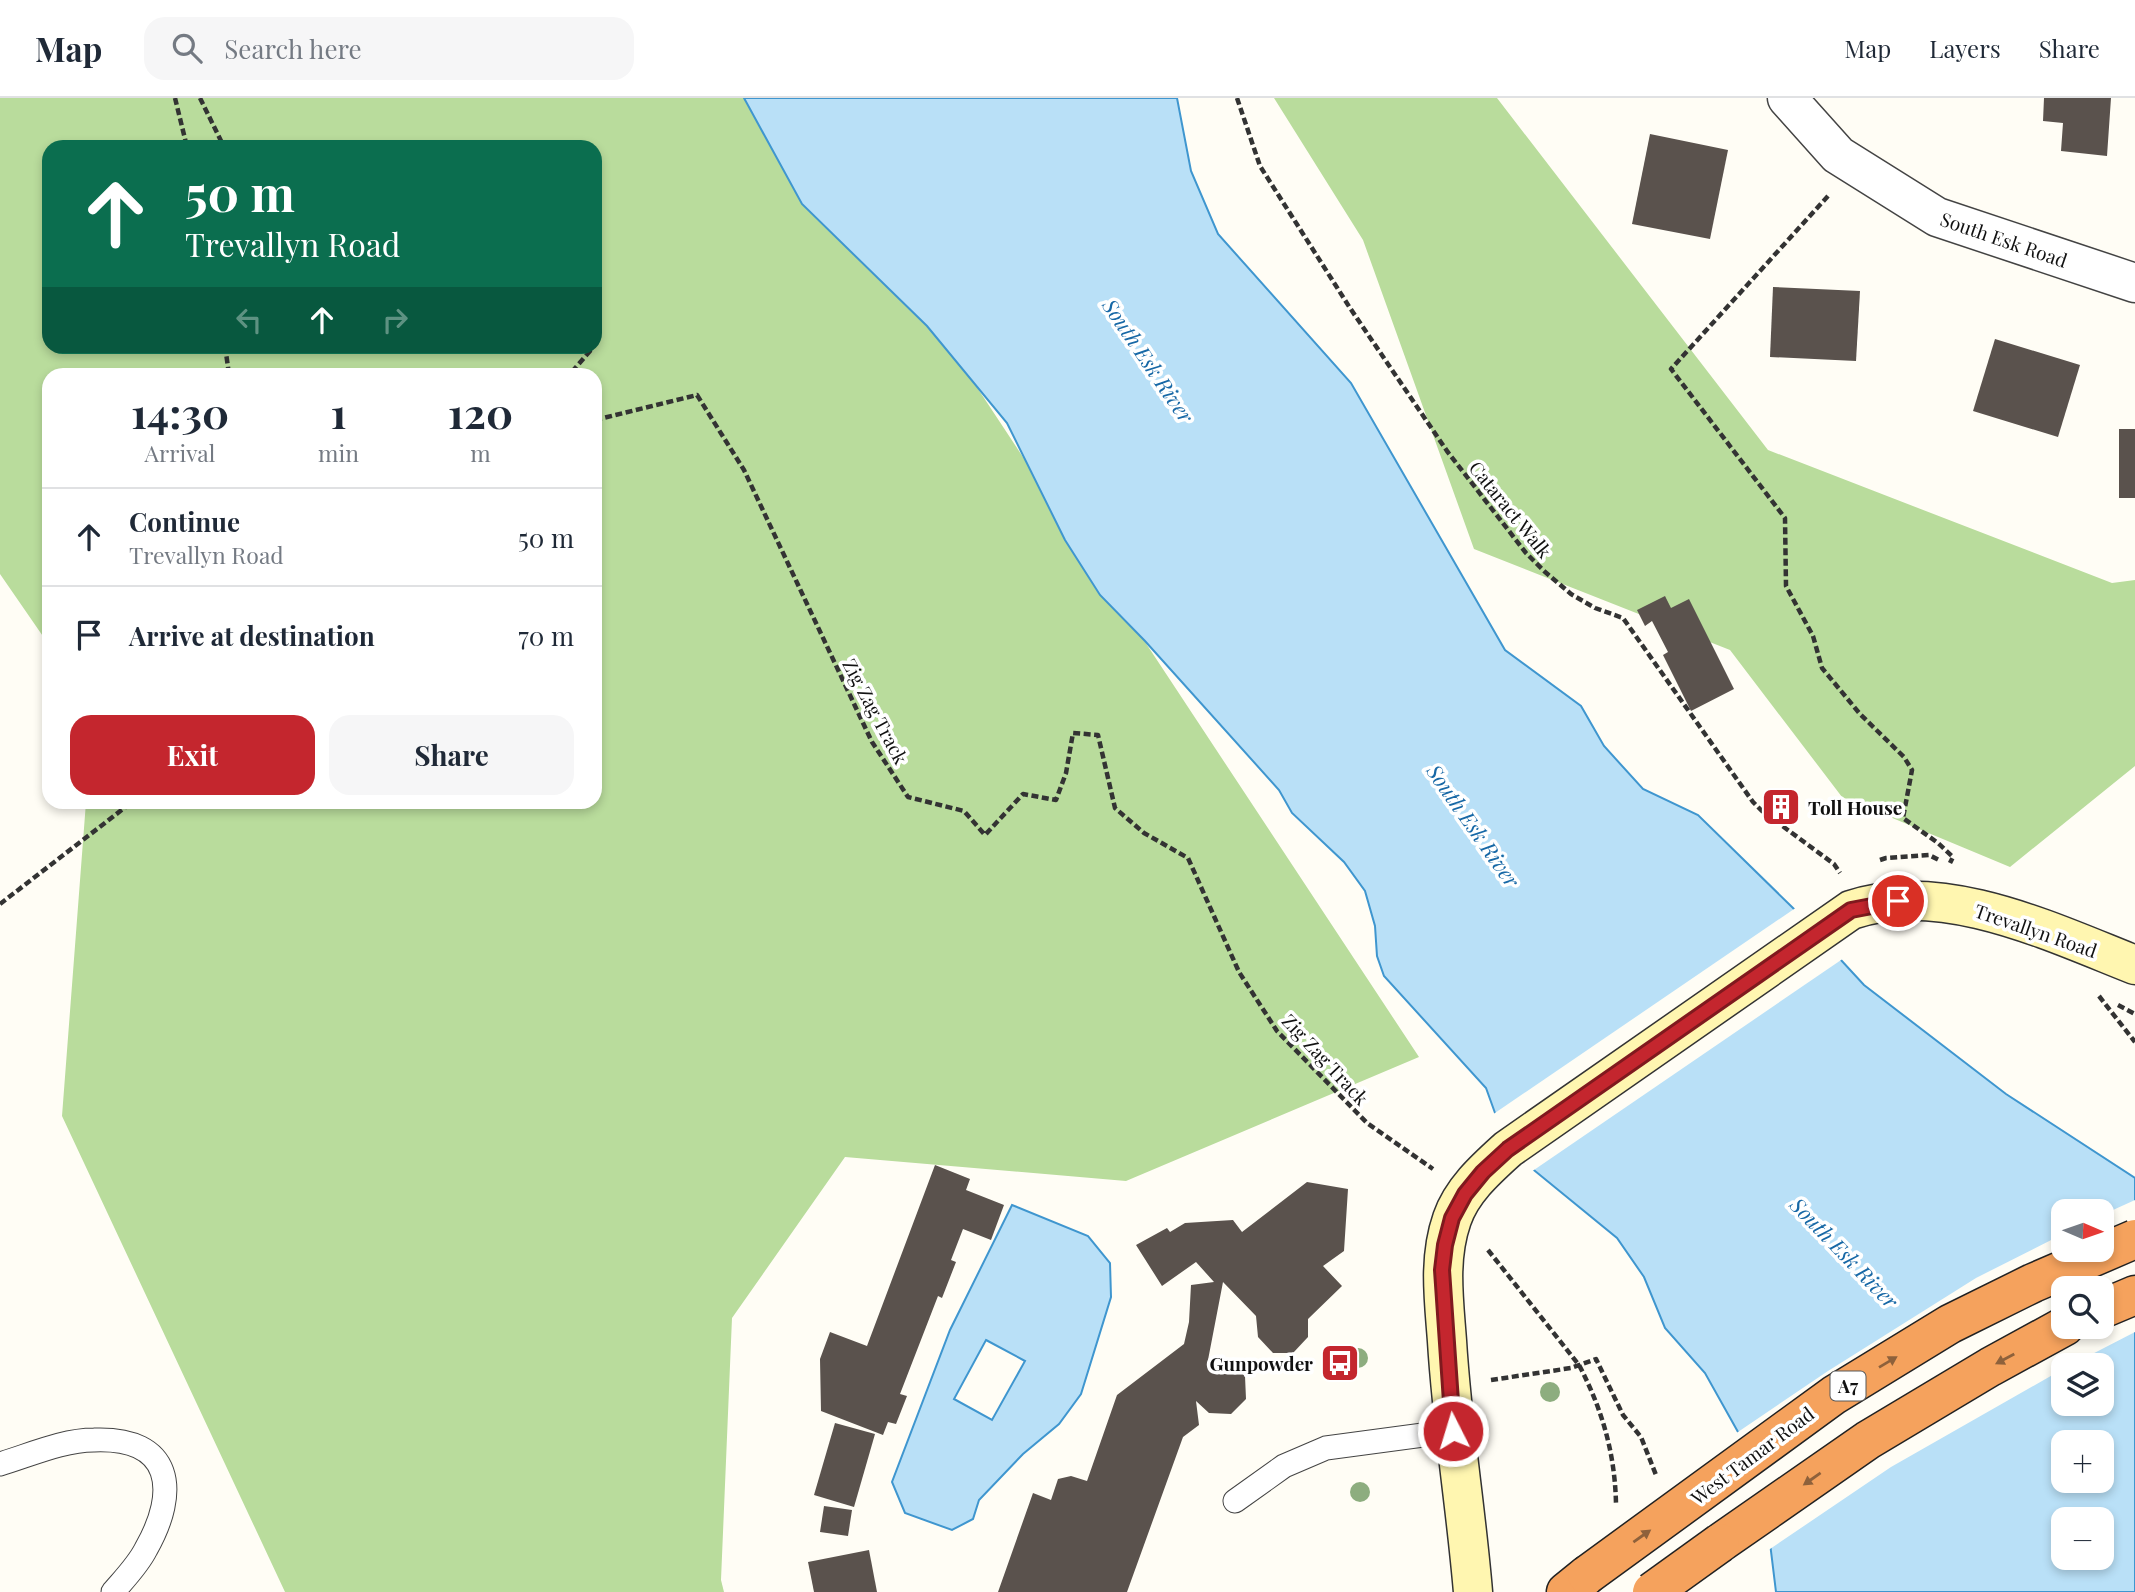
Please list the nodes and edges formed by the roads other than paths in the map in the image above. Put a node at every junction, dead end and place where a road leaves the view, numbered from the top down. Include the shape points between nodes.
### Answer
1 (1787, 98) edge
2 (2135, 283) edge
3 (2135, 965) edge
4 (2135, 1239) edge
5 (2135, 1295) edge
6 (2114, 1304) edge
7 (2051, 1334) edge
8 (1453, 1431) junction
9 (0, 1464) edge
10 (1235, 1501) dead end
11 (113, 1592) edge
12 (1473, 1592) edge
13 (1566, 1592) edge
14 (1652, 1592) edge

1 - 2 street, South Esk Road via 1838,155 1937,217
3 - 8 street, Trevallyn Road via 1975,907 1898,901 1856,908 1508,1149 1465,1194 1452,1218 1442,1270
13 -> 4 highway, West Tamar Road / A7, bridge via 1834,1395 1950,1324
5 - 6 highway
7 -> 14 highway, bridge via 1868,1440
8 - 10 lane via 1326,1448 1284,1466
8 - 12 street, Trevallyn Road
9 - 11 lane via 96,1439 133,1445 158,1460 164,1481 160,1515 140,1559

